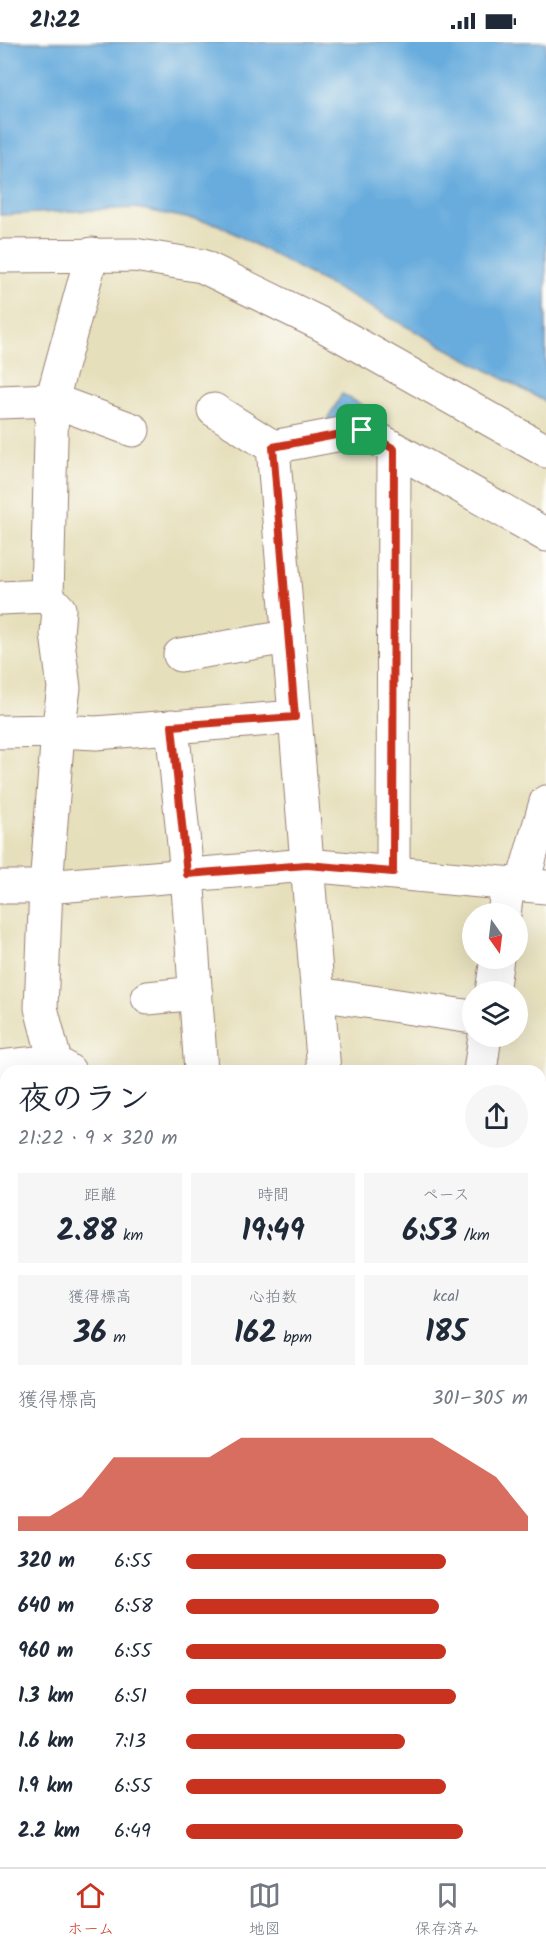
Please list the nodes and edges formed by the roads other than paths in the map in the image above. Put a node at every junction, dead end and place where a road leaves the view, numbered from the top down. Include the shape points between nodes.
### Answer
1 (92, 254) junction
2 (0, 256) edge
3 (52, 400) junction
4 (0, 402) edge
5 (214, 410) dead end
6 (133, 430) dead end
7 (273, 447) junction
8 (394, 449) junction
9 (546, 451) edge
10 (546, 535) edge
11 (46, 596) junction
12 (0, 598) edge
13 (288, 638) junction
14 (180, 655) dead end
15 (295, 717) junction
16 (172, 726) junction
17 (58, 731) junction
18 (0, 732) edge
19 (546, 802) edge
20 (307, 865) junction
21 (393, 872) junction
22 (187, 874) junction
23 (0, 887) edge
24 (46, 887) junction
25 (520, 892) edge
26 (196, 993) junction
27 (318, 994) junction
28 (148, 998) dead end
29 (462, 1016) edge
30 (483, 1047) edge
31 (62, 1065) edge
32 (201, 1065) edge
33 (324, 1065) edge
34 (481, 1065) edge

1 - 2 street
1 - 3 street
1 - 9 street via 134,255 202,266 319,323
3 - 4 street
3 - 6 street
3 - 11 street
5 - 7 street
7 - 8 street via 362,430
7 - 13 street
8 - 10 street
8 - 21 street
11 - 12 street
11 - 17 street via 59,609 57,634 64,688
13 - 14 street
13 - 15 street
15 - 16 street
15 - 20 street
16 - 17 street via 96,733
16 - 22 street
17 - 18 street
17 - 24 street
19 - 25 street
20 - 21 street
20 - 22 street
20 - 27 street
21 - 25 street
22 - 24 street
22 - 26 street
23 - 24 street
24 - 31 street via 41,1008
26 - 28 street
26 - 32 street
27 - 29 street
27 - 33 street
30 - 34 street

